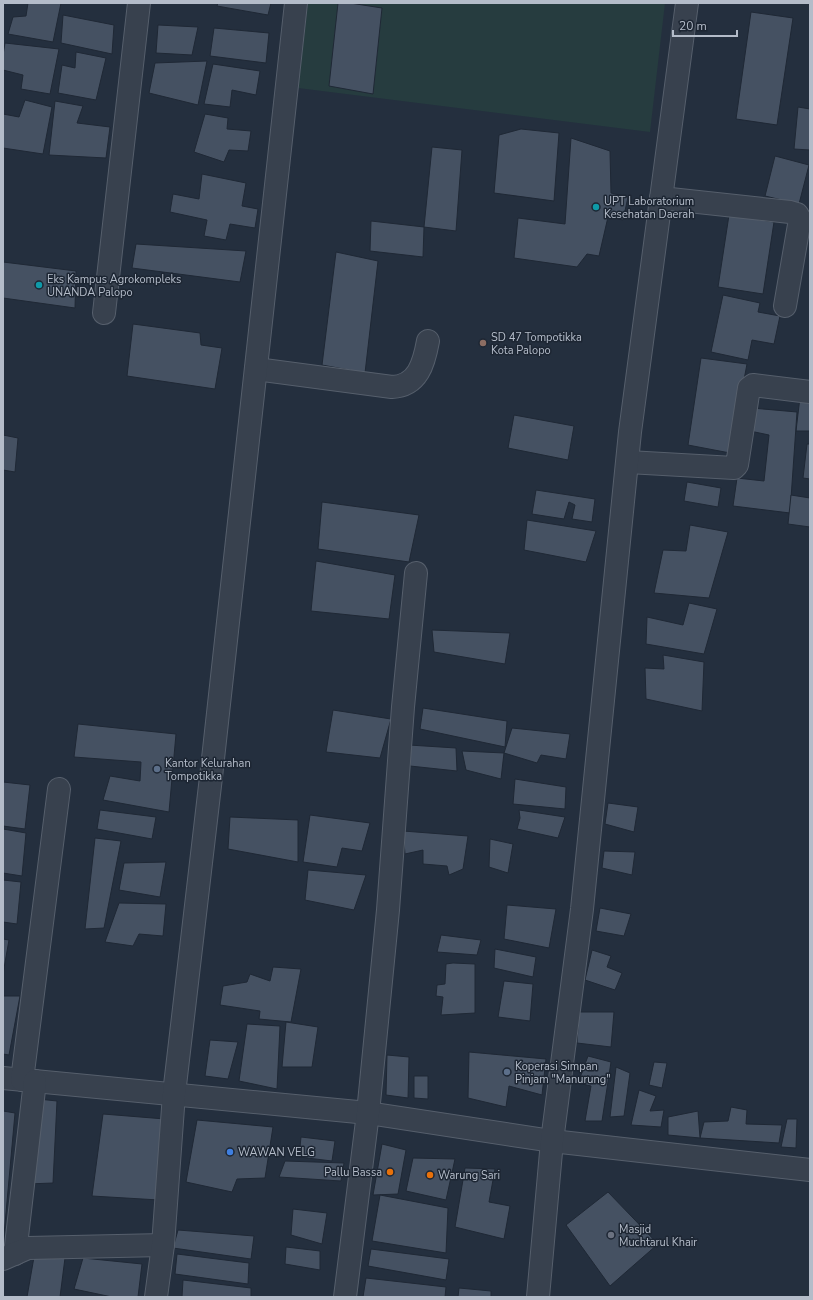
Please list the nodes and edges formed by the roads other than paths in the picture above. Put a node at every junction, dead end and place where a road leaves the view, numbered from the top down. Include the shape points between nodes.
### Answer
1 (139, 3) edge
2 (296, 3) edge
3 (687, 3) edge
4 (661, 198) junction
5 (785, 306) dead end
6 (104, 313) dead end
7 (428, 341) dead end
8 (256, 369) junction
9 (810, 392) edge
10 (628, 462) junction
11 (416, 573) dead end
12 (59, 789) dead end
13 (20, 1080) edge
14 (174, 1094) junction
15 (368, 1113) junction
16 (552, 1141) junction
17 (810, 1170) edge
18 (163, 1245) junction
19 (9, 1257) edge
20 (156, 1297) edge
21 (345, 1297) edge
22 (538, 1297) edge

1 - 6 street
2 - 8 street
3 - 4 street
4 - 5 street via 797,214 800,219
4 - 10 street
7 - 8 street via 426,354 415,377 399,386
8 - 14 street
9 - 10 street via 753,385 749,388 737,465 734,468
10 - 16 street via 582,909
11 - 15 street
12 - 13 street
13 - 14 street
13 - 19 street
14 - 15 street
14 - 18 street
15 - 16 street
15 - 21 street
16 - 17 street
16 - 22 street
18 - 19 street via 28,1248
18 - 20 street

